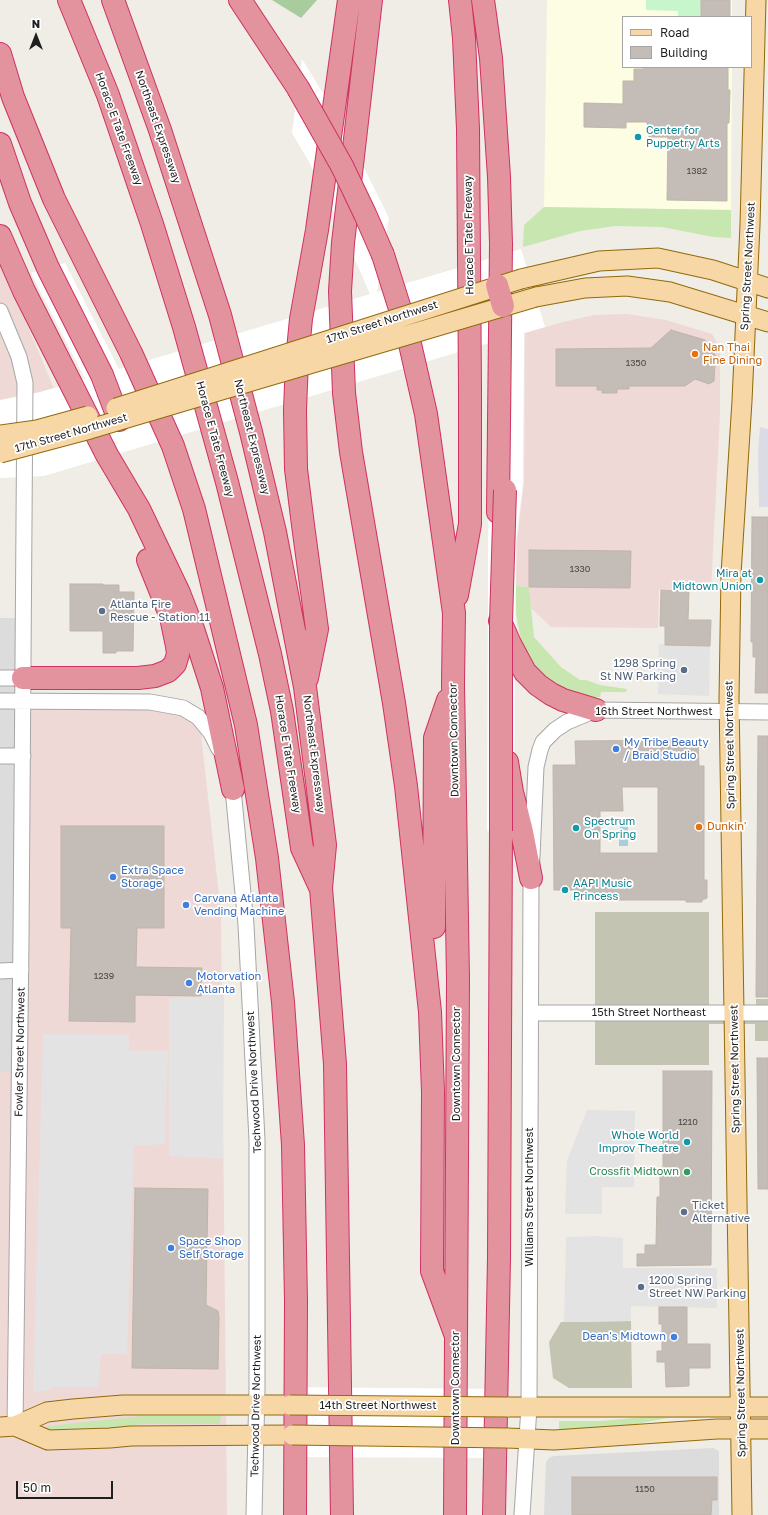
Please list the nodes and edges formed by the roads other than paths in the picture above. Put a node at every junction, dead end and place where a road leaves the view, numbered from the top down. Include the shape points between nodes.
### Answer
1 (69, 0) edge
2 (113, 0) edge
3 (240, 0) edge
4 (349, 0) edge
5 (371, 0) edge
6 (460, 0) edge
7 (483, 0) edge
8 (756, 0) edge
9 (0, 54) edge
10 (0, 144) edge
11 (0, 236) edge
12 (748, 281) junction
13 (497, 285) junction
14 (768, 288) edge
15 (503, 306) junction
16 (0, 311) edge
17 (746, 315) junction
18 (768, 322) edge
19 (117, 414) junction
20 (0, 435) edge
21 (0, 453) edge
22 (107, 455) junction
23 (211, 577) junction
24 (454, 613) junction
25 (498, 614) junction
26 (0, 678) edge
27 (23, 678) junction
28 (453, 683) junction
29 (305, 687) junction
30 (0, 701) edge
31 (23, 701) junction
32 (596, 710) junction
33 (729, 712) junction
34 (768, 712) edge
35 (0, 756) edge
36 (23, 756) junction
37 (233, 789) junction
38 (531, 878) junction
39 (321, 888) junction
40 (21, 970) junction
41 (0, 971) edge
42 (430, 1012) junction
43 (531, 1013) junction
44 (734, 1013) junction
45 (768, 1013) edge
46 (456, 1336) junction
47 (256, 1405) junction
48 (529, 1407) junction
49 (741, 1408) junction
50 (768, 1408) edge
51 (7, 1427) edge
52 (741, 1429) junction
53 (768, 1429) edge
54 (255, 1436) junction
55 (526, 1439) junction
56 (254, 1515) edge
57 (295, 1515) edge
58 (342, 1515) edge
59 (455, 1515) edge
60 (494, 1515) edge
61 (522, 1515) edge
62 (742, 1515) edge

1 - 39 highway, Horace E Tate Freeway via 108,95 186,334 227,482 270,654 282,711 302,848
2 - 29 highway, Northeast Expressway via 160,130 220,315 252,432 275,532
3 - 24 highway, bridge via 298,88 342,166 383,255 407,331 426,414
4 - 29 highway via 297,360 296,469 318,628
5 - 42 highway via 343,243 340,291 341,344 351,452 406,786
6 - 24 highway, Horace E Tate Freeway via 468,128 470,524
7 - 25 highway via 500,185
8 - 12 main road, Spring Street Northwest
9 - 23 highway via 13,97 54,198 131,353 173,446 194,508
10 - 19 highway via 20,203 48,268 102,375
11 - 22 highway via 24,290
12 - 13 main road, 17th Street Northwest, bridge via 658,258 599,261
12 - 14 main road, 17th Street Northwest
12 - 17 main road, Spring Street Northwest
13 - 15 highway, bridge
13 - 19 main road, 17th Street Northwest, bridge
15 - 17 main road, 17th Street Northwest, bridge via 585,288 627,286 670,292
15 - 19 main road, 17th Street Northwest, bridge
15 - 60 highway, bridge via 507,339 501,622 499,1258
16 - 27 street, Fowler Street Northwest via 20,357 25,382
17 - 18 main road, 17th Street Northwest
17 - 33 main road, Spring Street Northwest via 731,574
19 - 20 main road, 17th Street Northwest, bridge
19 - 21 main road, 17th Street Northwest, bridge via 29,446
22 - 27 highway via 171,617 178,650 175,664 168,671 155,676 138,678
22 - 37 highway via 139,509 193,628 212,688
23 - 37 highway via 222,660
23 - 57 highway via 246,726 268,858 283,1002 293,1145 296,1301
24 - 28 highway, Downtown Connector
25 - 32 highway via 525,672 538,685 551,694
25 - 38 highway via 499,704 504,747
26 - 27 street
27 - 31 street, Fowler Street Northwest
28 - 42 highway via 435,738 434,978
28 - 46 highway, Downtown Connector via 458,979
29 - 39 highway, Northeast Expressway via 325,845
30 - 31 street
31 - 36 street, Fowler Street Northwest
31 - 37 street, Techwood Drive Northwest via 150,702 183,708 198,717 211,733 222,755
32 - 33 street, 16th Street Northwest
32 - 38 street, 16th Street Northwest via 555,730 540,750 536,768
33 - 34 street, 16th Street Northwest
33 - 44 main road, Spring Street Northwest
35 - 36 street
36 - 40 street, Fowler Street Northwest
37 - 47 street, Techwood Drive Northwest via 246,924 257,1140
38 - 43 street, Williams Street Northwest
39 - 58 highway via 335,1064
40 - 41 street
40 - 51 street, Fowler Street Northwest
42 - 46 highway via 433,1092 432,1271
43 - 44 street, 15th Street Northeast
43 - 48 street, Williams Street Northwest
44 - 45 street, 15th Street Northeast
44 - 49 main road, Spring Street Northwest
46 - 59 highway, Downtown Connector
47 - 48 main road, 14th Street Northwest, bridge
47 - 51 main road, 14th Street Northwest via 123,1405 73,1409 47,1412
47 - 54 street, Techwood Drive Northwest
48 - 49 main road, 14th Street Northwest
48 - 55 street, Williams Street Northwest
49 - 50 main road, 14th Street Northwest
49 - 52 main road, Spring Street Northwest
51 - 54 main road via 48,1440 131,1436
52 - 53 main road
52 - 55 main road via 554,1440
52 - 62 main road, Spring Street Northwest
54 - 55 main road, bridge
54 - 56 street, Techwood Drive Northwest
55 - 61 street, Williams Street Northwest

